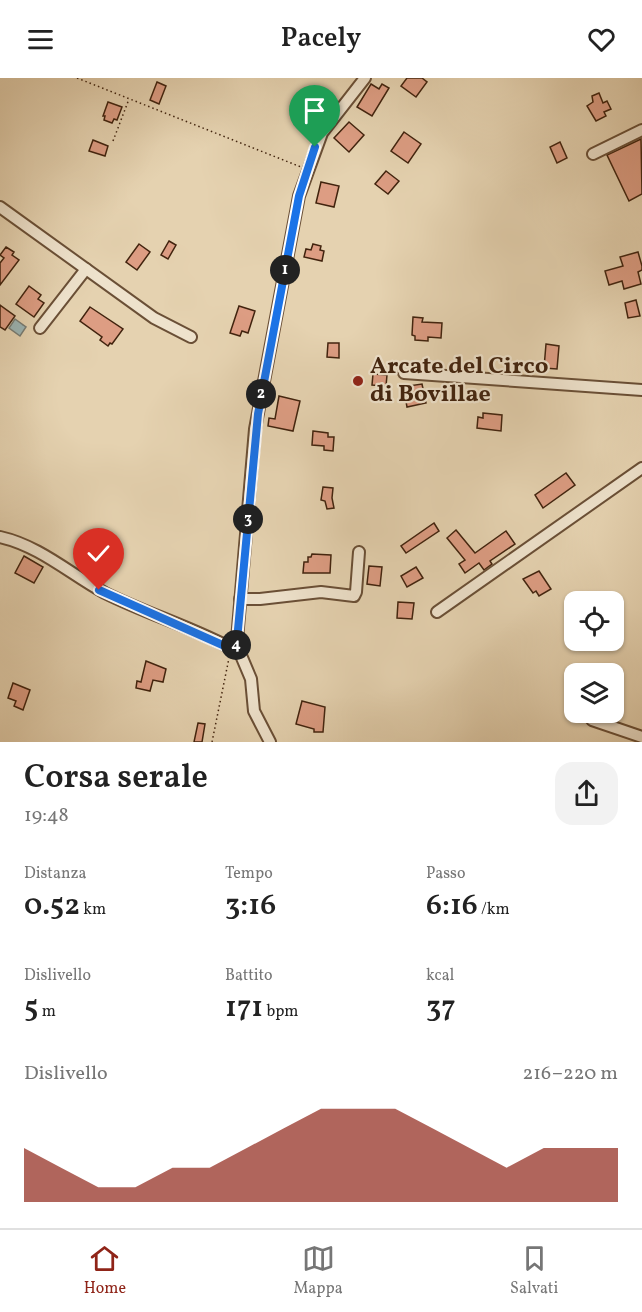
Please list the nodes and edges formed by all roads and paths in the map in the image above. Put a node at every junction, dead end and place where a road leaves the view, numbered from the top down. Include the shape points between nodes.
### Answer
1 (77, 78) edge
2 (365, 78) edge
3 (129, 98) junction
4 (642, 130) edge
5 (113, 141) dead end
6 (593, 154) dead end
7 (307, 169) junction
8 (0, 207) edge
9 (86, 269) junction
10 (40, 328) dead end
11 (191, 337) dead end
12 (404, 373) dead end
13 (642, 390) edge
14 (642, 468) edge
15 (0, 537) edge
16 (359, 552) dead end
17 (240, 599) junction
18 (437, 612) dead end
19 (233, 650) junction
20 (601, 723) edge
21 (642, 736) edge
22 (212, 742) edge
23 (270, 742) edge

1 - 3 path
2 - 7 street via 324,129
3 - 5 path
3 - 7 path
4 - 6 street
7 - 17 street via 258,414
8 - 9 street
9 - 10 street
9 - 11 street via 154,318
12 - 13 street
14 - 18 street
15 - 19 street via 34,549 118,599
16 - 17 street via 354,596 321,592
17 - 19 street
19 - 22 path
19 - 23 street via 240,653 248,670 254,711
20 - 21 street

